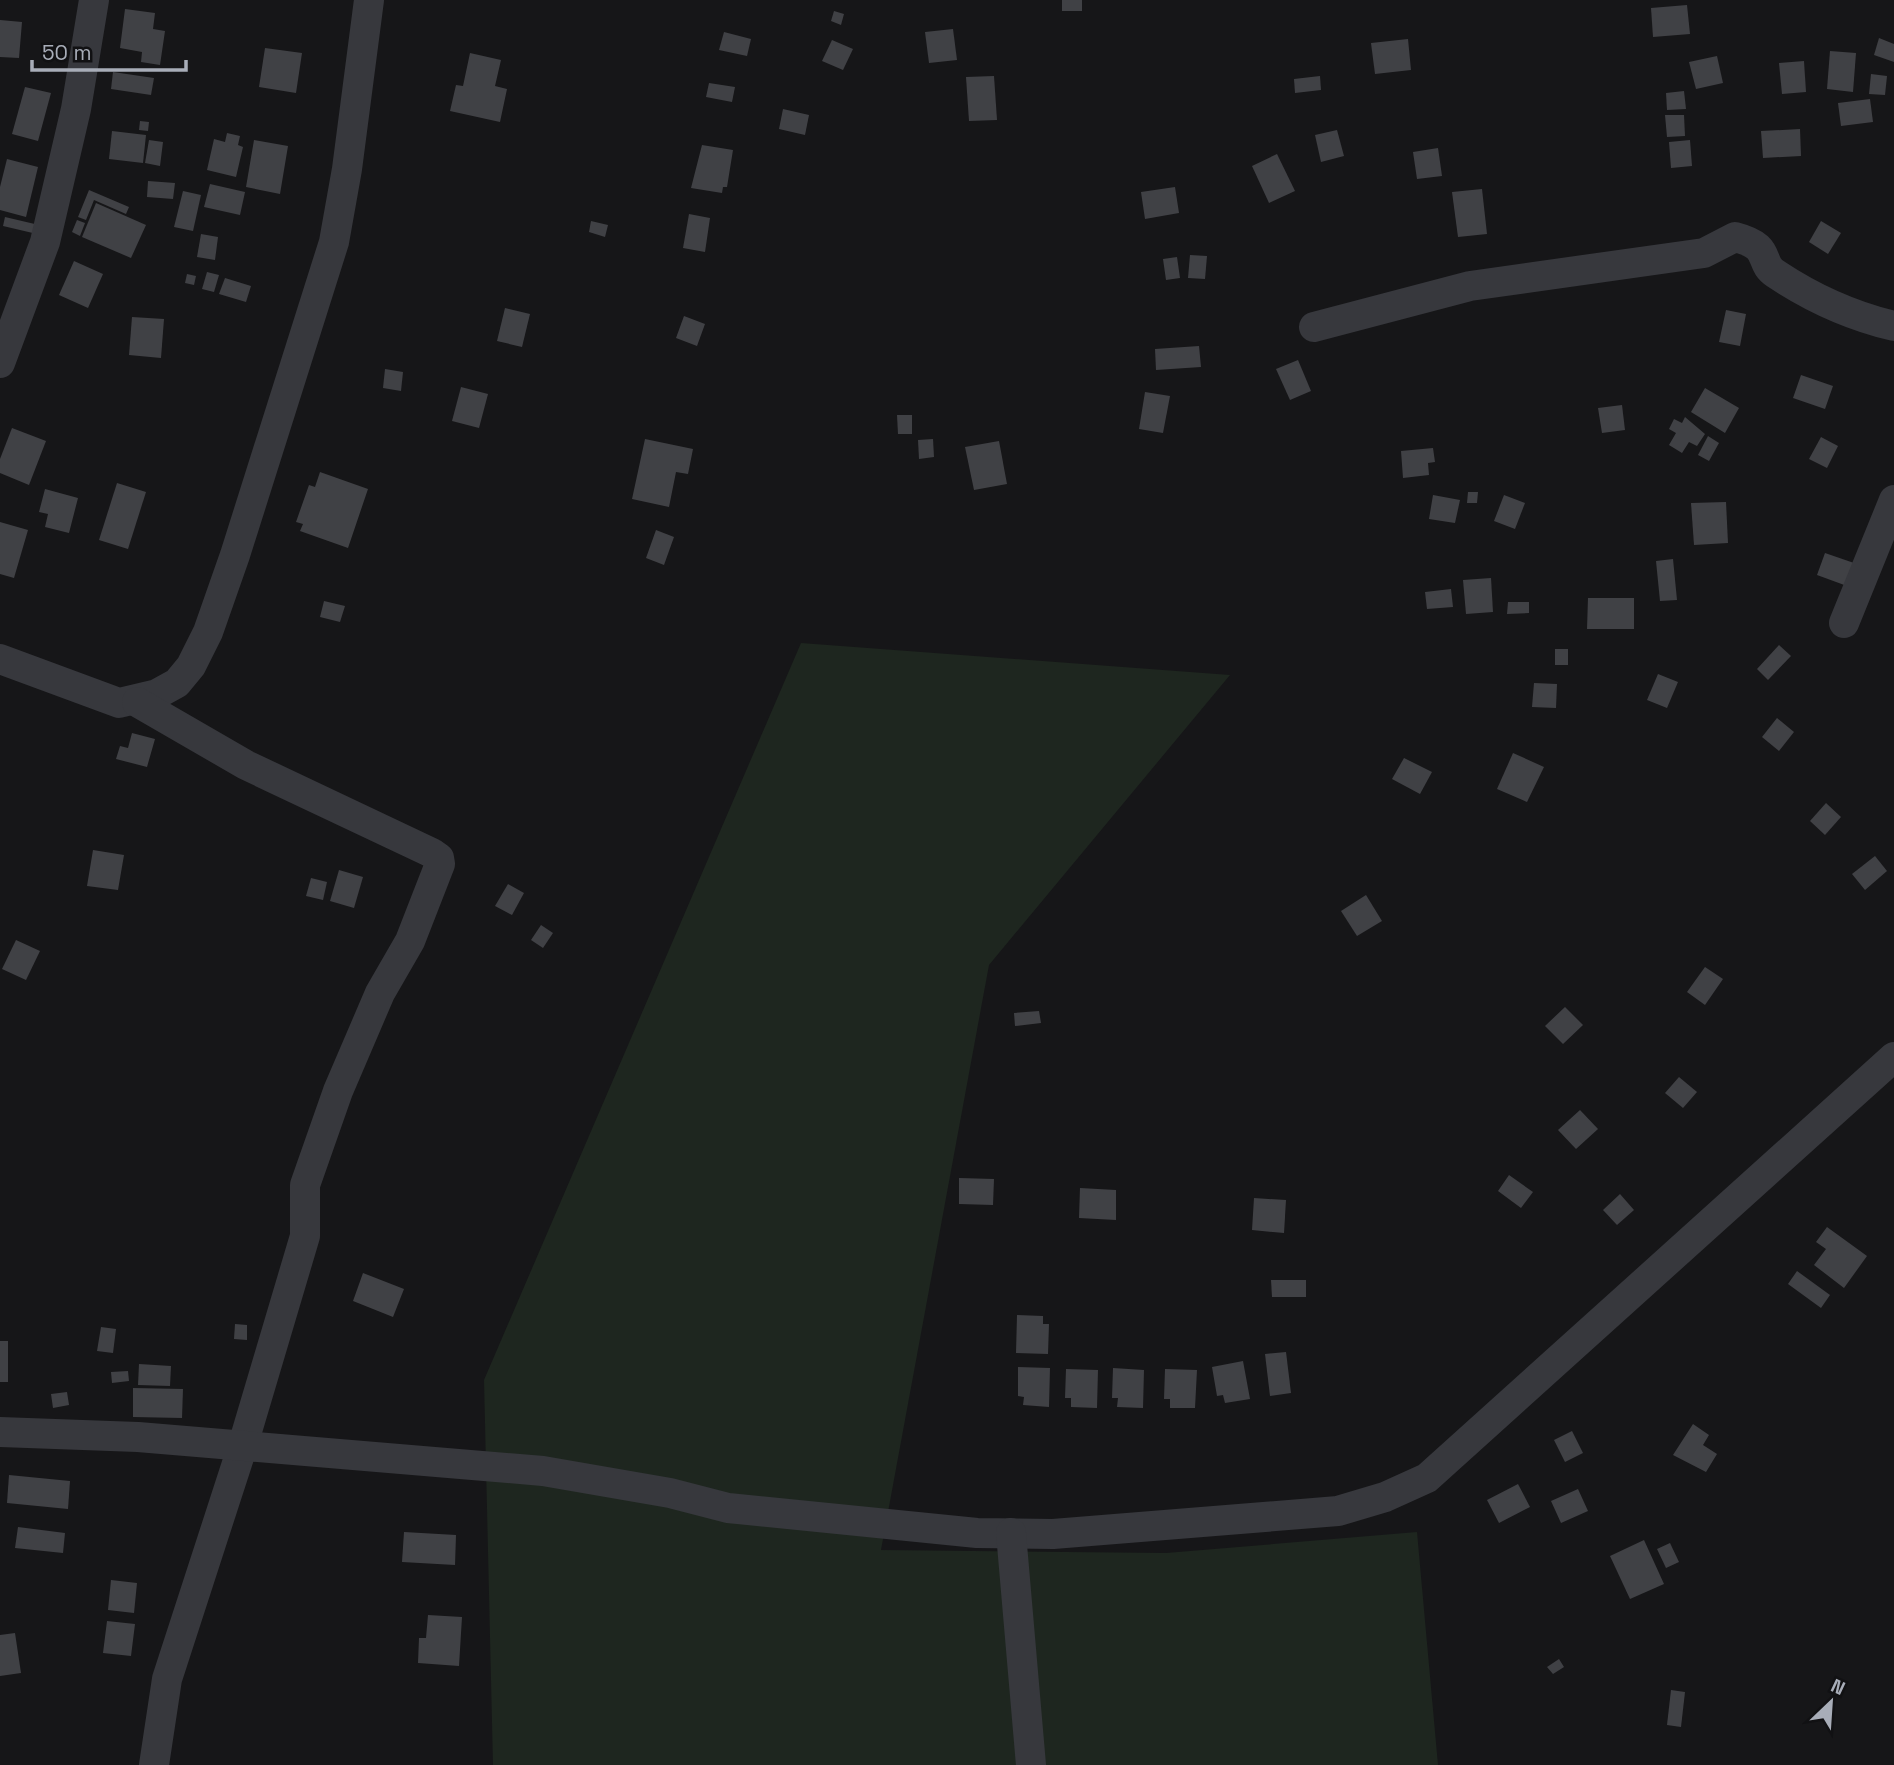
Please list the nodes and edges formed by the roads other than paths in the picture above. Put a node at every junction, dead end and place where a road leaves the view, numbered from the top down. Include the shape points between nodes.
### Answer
1 (94, 0) edge
2 (369, 0) edge
3 (1894, 326) edge
4 (1314, 327) dead end
5 (0, 363) edge
6 (1894, 500) edge
7 (1844, 623) dead end
8 (0, 659) edge
9 (137, 702) junction
10 (1894, 1057) edge
11 (0, 1432) edge
12 (242, 1448) junction
13 (1011, 1534) junction
14 (154, 1765) edge
15 (1031, 1765) edge

1 - 5 street via 76,109 45,242
2 - 9 street via 334,242 235,555 191,666 177,683
3 - 4 street via 1851,314 1772,272 1761,249 1735,237 1704,253 1470,286
6 - 7 street
8 - 9 street via 91,695 118,703
9 - 12 street via 246,765 432,853 440,864 410,942 380,993 338,1091 310,1168 303,1194 305,1236
10 - 13 street via 1427,1478 1338,1511
11 - 12 street via 138,1437
12 - 13 street via 543,1471 728,1508 842,1522
12 - 14 street via 167,1679
13 - 15 street

